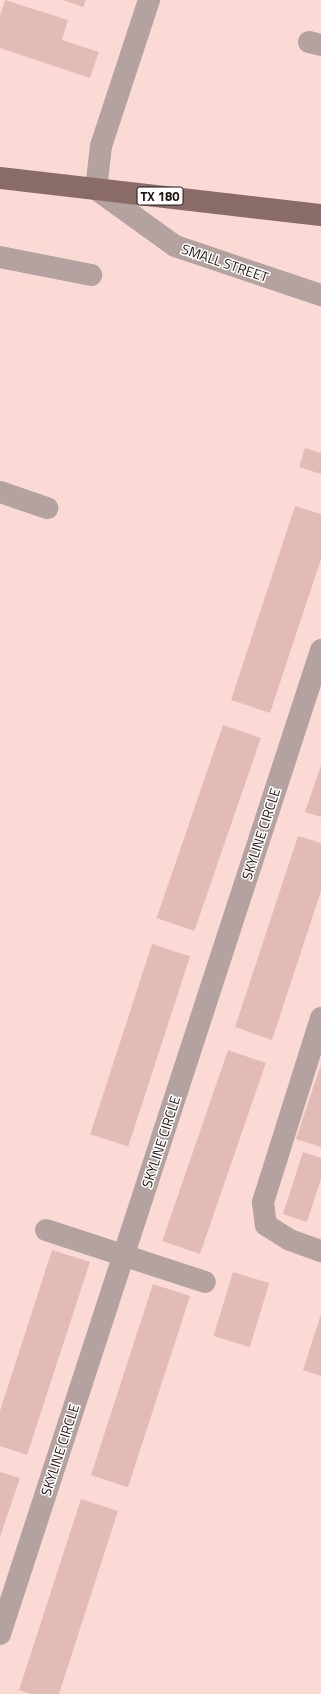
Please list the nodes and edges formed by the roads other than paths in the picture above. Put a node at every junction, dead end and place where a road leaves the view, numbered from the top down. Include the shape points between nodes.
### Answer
1 (149, 0) edge
2 (0, 178) edge
3 (96, 189) junction
4 (321, 215) edge
5 (0, 257) edge
6 (91, 275) dead end
7 (321, 295) edge
8 (0, 492) edge
9 (48, 508) dead end
10 (321, 650) edge
11 (321, 1018) edge
12 (46, 1230) dead end
13 (321, 1250) edge
14 (124, 1255) junction
15 (205, 1282) dead end
16 (0, 1634) edge

1 - 3 street via 101,146
2 - 3 main road, TX 180
3 - 4 main road, TX 180
3 - 7 street, SMALL STREET via 175,246
5 - 6 street
8 - 9 street
10 - 14 street, SKYLINE CIRCLE
11 - 13 street via 263,1202 266,1224 290,1240
12 - 14 street
14 - 15 street
14 - 16 street, SKYLINE CIRCLE

